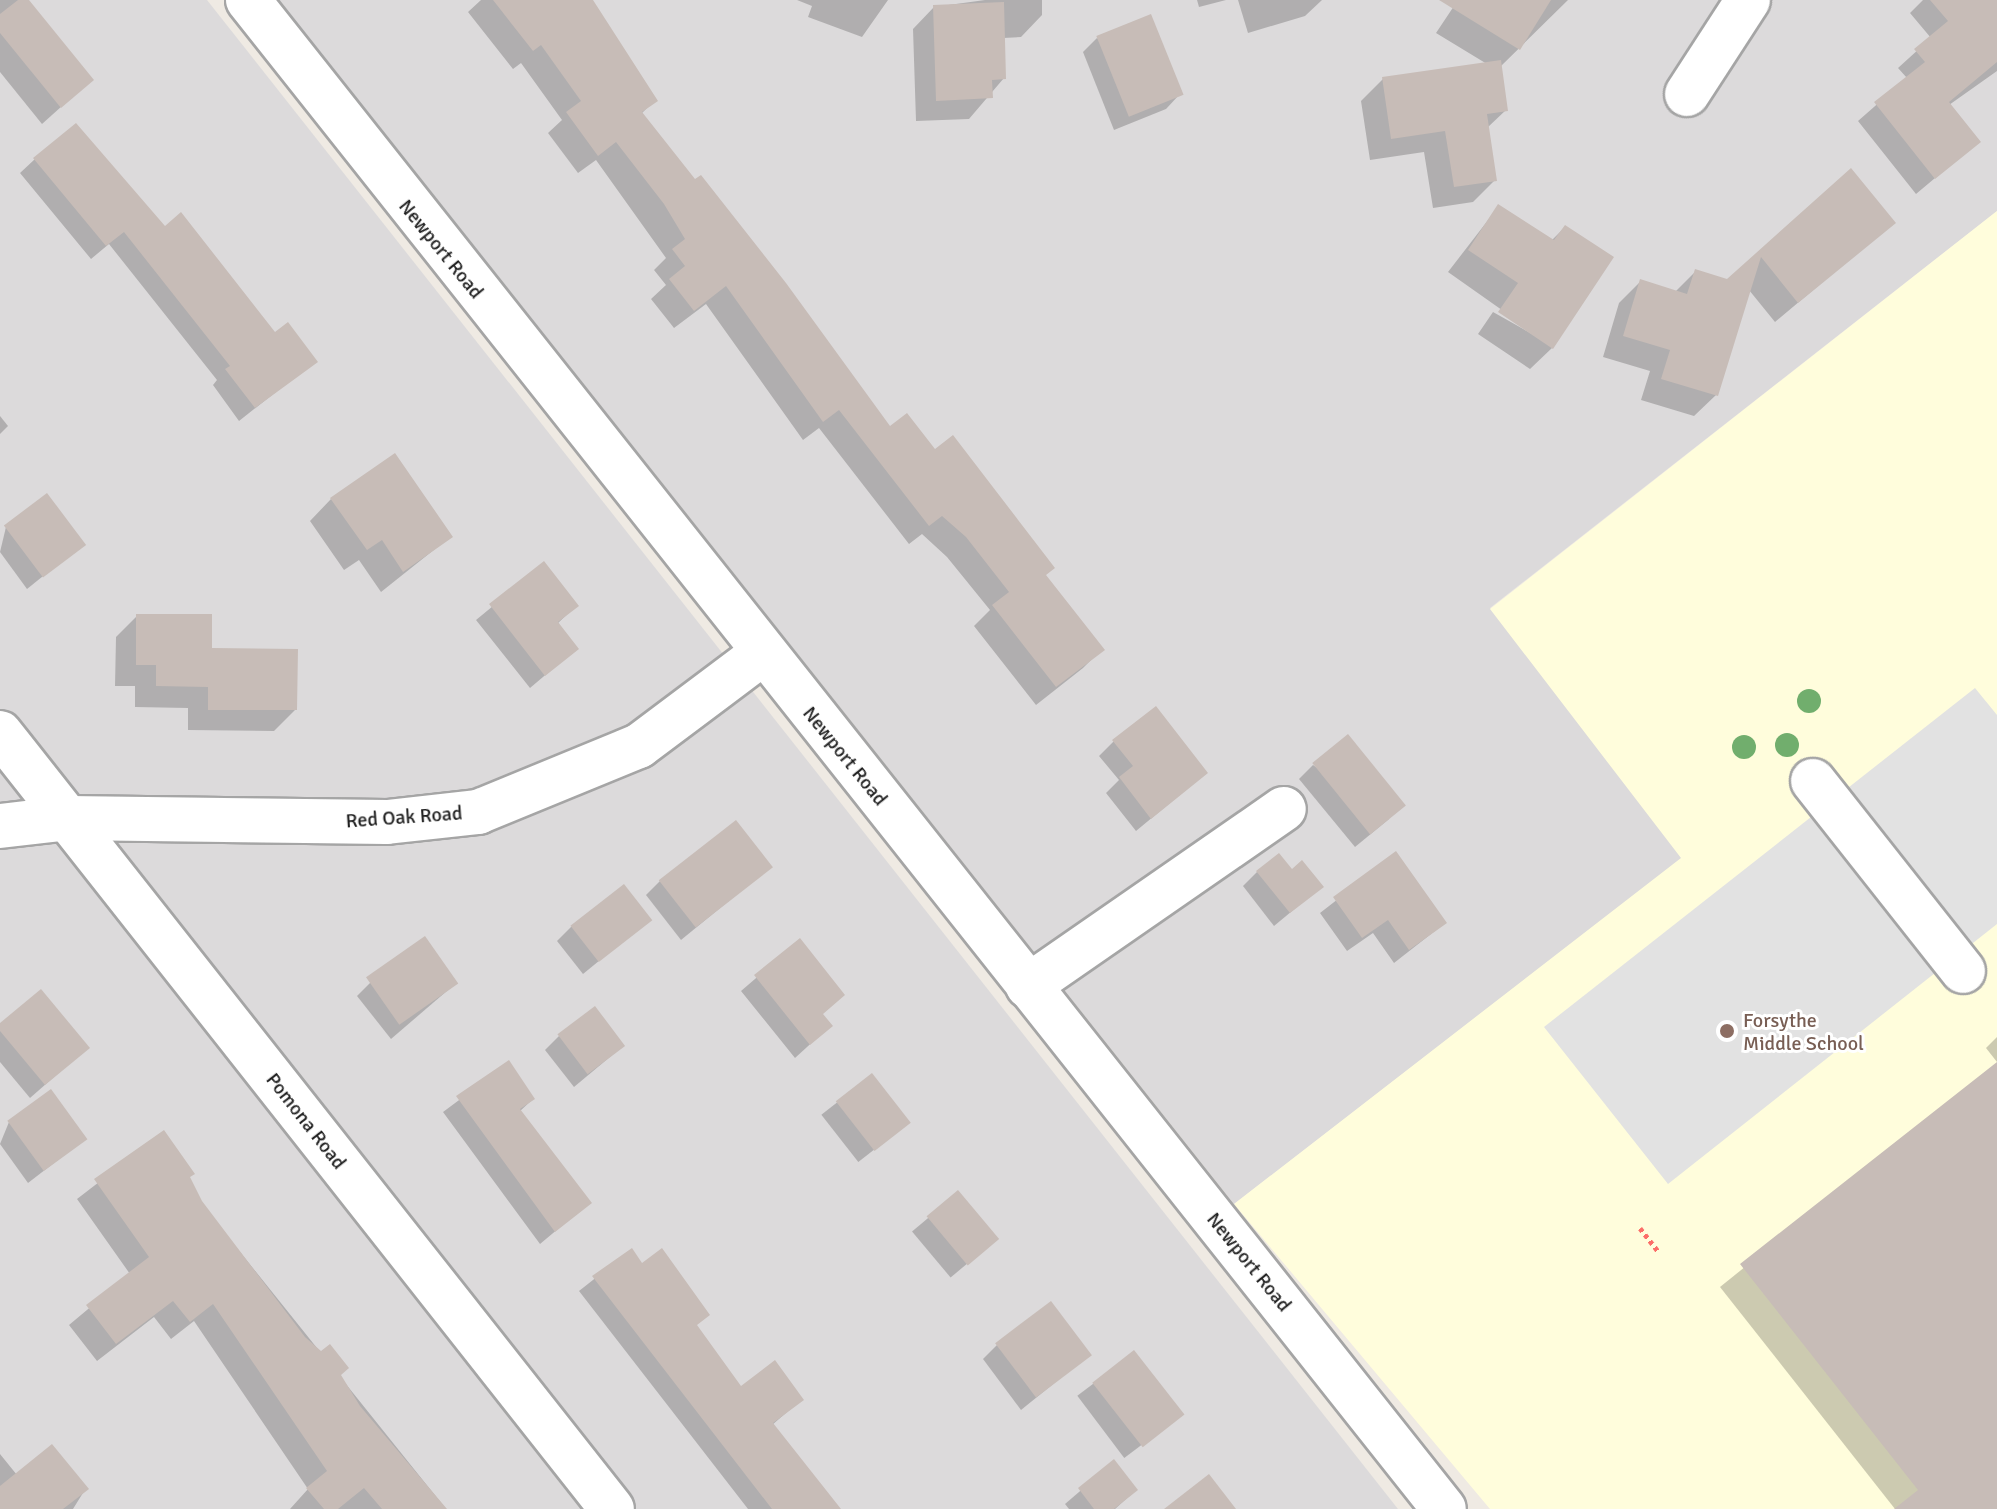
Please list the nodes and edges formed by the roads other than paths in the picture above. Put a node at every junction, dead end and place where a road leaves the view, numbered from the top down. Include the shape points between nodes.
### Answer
1 (248, 0) edge
2 (1748, 0) edge
3 (1687, 94) dead end
4 (763, 653) junction
5 (0, 733) edge
6 (1813, 781) dead end
7 (1284, 809) dead end
8 (68, 818) junction
9 (0, 826) edge
10 (1963, 971) dead end
11 (1028, 986) junction
12 (612, 1509) edge
13 (1444, 1509) edge

1 - 4 street, Newport Road
2 - 3 street
4 - 8 street, Red Oak Road via 639,746 478,812 387,822
4 - 11 street, Newport Road
5 - 8 street, Pomona Road
6 - 10 street
7 - 11 street
8 - 9 street, Red Oak Road
8 - 12 street, Pomona Road
11 - 13 street, Newport Road

